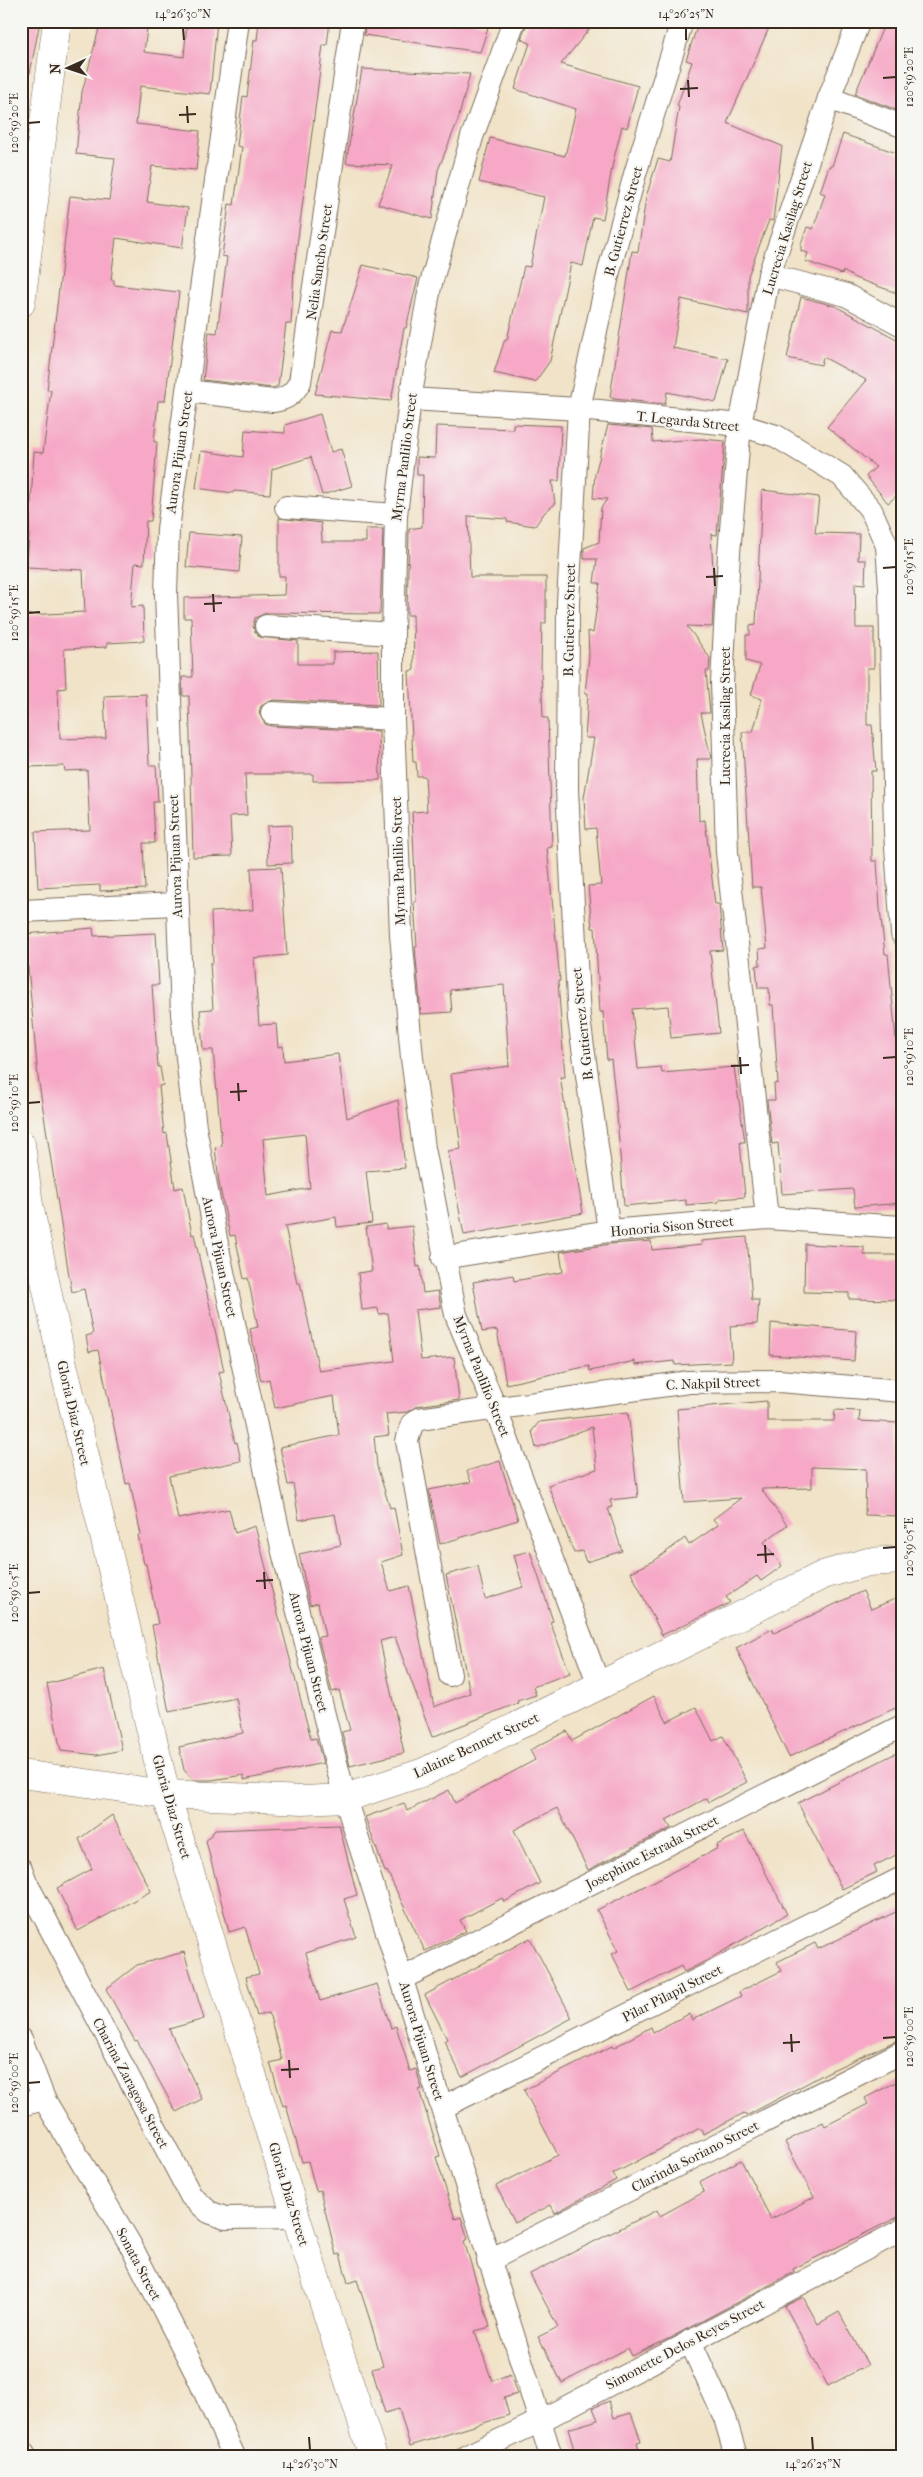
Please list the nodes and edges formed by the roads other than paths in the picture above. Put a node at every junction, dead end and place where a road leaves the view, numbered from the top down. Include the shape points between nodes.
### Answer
1 (57, 21) edge
2 (238, 21) edge
3 (353, 21) edge
4 (514, 21) edge
5 (682, 21) edge
6 (860, 21) edge
7 (829, 98) junction
8 (902, 126) edge
9 (769, 275) junction
10 (21, 303) edge
11 (902, 325) edge
12 (187, 391) junction
13 (410, 399) junction
14 (578, 409) junction
15 (740, 425) junction
16 (286, 507) dead end
17 (396, 515) junction
18 (266, 626) dead end
19 (393, 634) junction
20 (272, 713) dead end
21 (393, 719) junction
22 (176, 904) junction
23 (21, 911) edge
24 (902, 934) edge
25 (21, 1144) edge
26 (767, 1218) junction
27 (902, 1227) edge
28 (609, 1230) junction
29 (443, 1258) junction
30 (902, 1391) edge
31 (496, 1407) junction
32 (902, 1560) edge
33 (450, 1674) dead end
34 (600, 1685) junction
35 (902, 1726) edge
36 (21, 1774) edge
37 (166, 1794) junction
38 (345, 1798) junction
39 (21, 1869) edge
40 (902, 1878) edge
41 (403, 1978) junction
42 (21, 2039) edge
43 (902, 2052) edge
44 (44, 2099) junction
45 (21, 2105) edge
46 (443, 2107) junction
47 (296, 2217) junction
48 (902, 2230) edge
49 (488, 2261) junction
50 (690, 2341) junction
51 (540, 2420) junction
52 (21, 2450) edge
53 (24, 2456) edge
54 (234, 2456) edge
55 (373, 2456) edge
56 (468, 2456) edge
57 (551, 2456) edge
58 (736, 2456) edge

1 - 10 street
2 - 12 street, Aurora Pijuan Street
3 - 12 street, Nelia Sancho Street via 300,382 285,399 273,402
4 - 13 street, Myrna Panlilio Street via 472,137 430,287
5 - 14 street, B. Gutierrez Street via 619,236
6 - 7 street, Lucrecia Kasilag Street
7 - 8 street
7 - 9 street, Lucrecia Kasilag Street
9 - 11 street via 846,295
9 - 15 street, Lucrecia Kasilag Street
12 - 22 street, Aurora Pijuan Street via 168,529 166,594
13 - 14 street, T. Legarda Street
13 - 17 street, Myrna Panlilio Street
14 - 15 street, T. Legarda Street
14 - 28 street, B. Gutierrez Street via 568,602 567,790 579,1019
15 - 24 street, T. Legarda Street via 776,436 842,476 871,510 887,546 895,832
15 - 26 street, Lucrecia Kasilag Street via 722,684 727,852
16 - 17 street
17 - 19 street, Myrna Panlilio Street
18 - 19 street
19 - 21 street, Myrna Panlilio Street
20 - 21 street
21 - 29 street, Myrna Panlilio Street via 401,935 412,1058
22 - 23 street
22 - 38 street, Aurora Pijuan Street via 182,1014 194,1117 216,1240 283,1552
25 - 37 street, Gloria Diaz Street via 29,1205 61,1356
26 - 27 street, Honoria Sison Street
26 - 28 street, Honoria Sison Street
28 - 29 street, Honoria Sison Street
29 - 31 street, Myrna Panlilio Street via 456,1315
30 - 31 street, C. Nakpil Street via 779,1381 689,1382
31 - 33 street, C. Nakpil Street via 419,1419 408,1432
31 - 34 street, Myrna Panlilio Street
32 - 34 street, Lalaine Bennett Street via 868,1562 823,1575
34 - 38 street, Lalaine Bennett Street via 424,1772
35 - 41 street, Josephine Estrada Street
36 - 37 street, Lalaine Bennett Street
37 - 38 street, Lalaine Bennett Street via 303,1800
37 - 47 street, Gloria Diaz Street
38 - 41 street, Aurora Pijuan Street
39 - 47 street, Charina Zaragosa Street via 191,2196 209,2212 225,2218
40 - 46 street, Pilar Pilapil Street
41 - 46 street, Aurora Pijuan Street
42 - 44 street, Sonata Street
43 - 49 street, Clarinda Soriano Street
44 - 45 street
44 - 54 street, Sonata Street via 130,2244
46 - 49 street, Aurora Pijuan Street
47 - 55 street, Gloria Diaz Street
48 - 50 street, Simonette Delos Reyes Street
49 - 51 street, Aurora Pijuan Street
50 - 51 street, Simonette Delos Reyes Street
50 - 58 street via 725,2418
51 - 56 street, Simonette Delos Reyes Street
51 - 57 street, Aurora Pijuan Street
52 - 53 street

